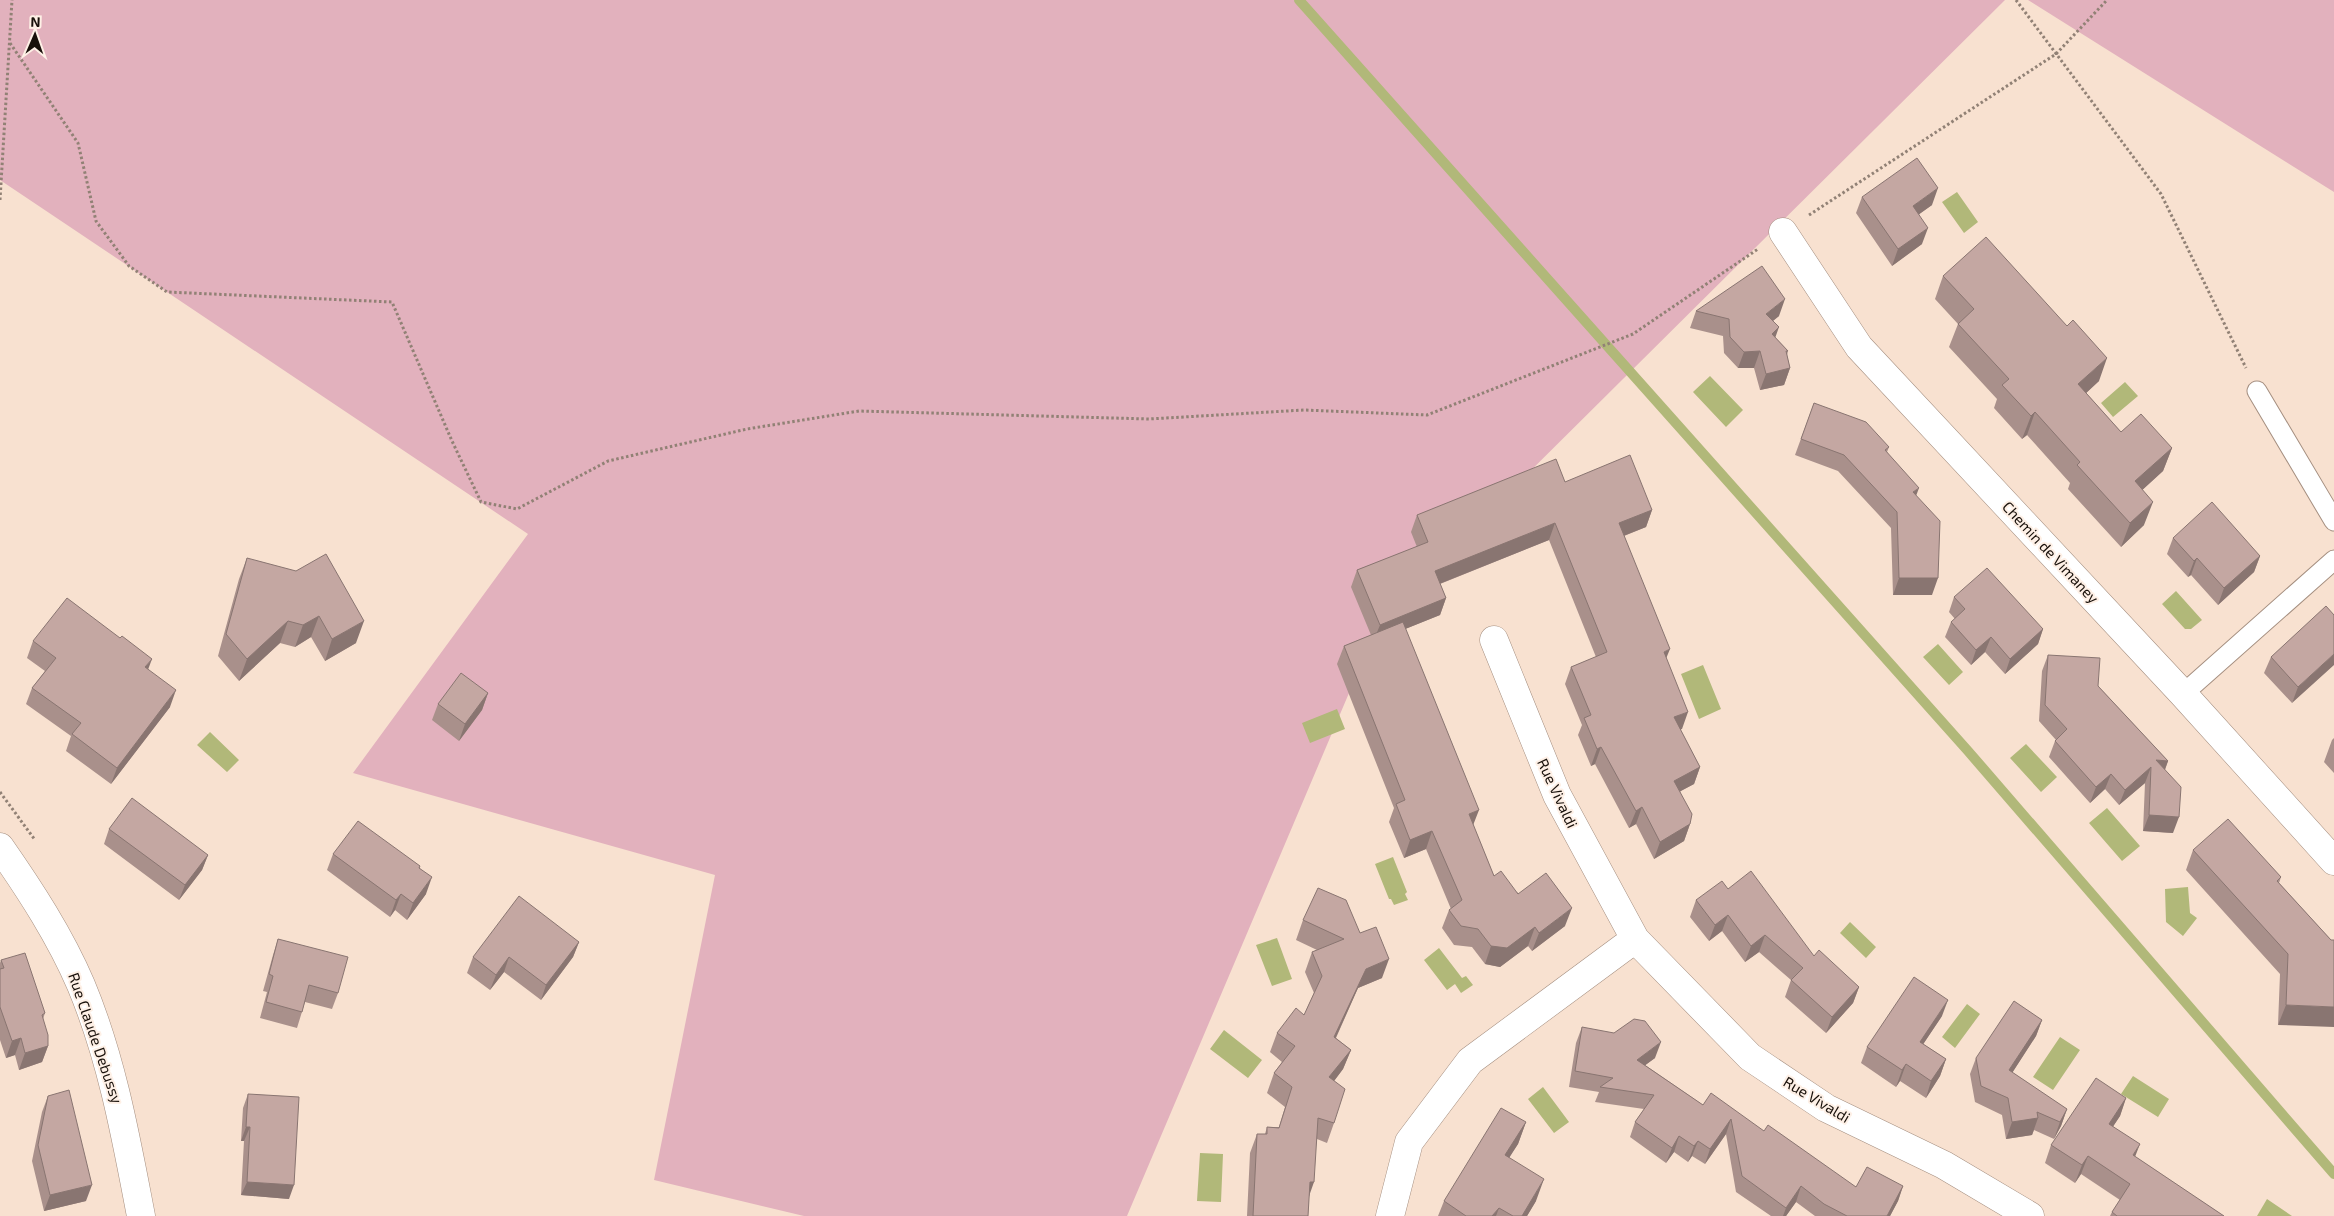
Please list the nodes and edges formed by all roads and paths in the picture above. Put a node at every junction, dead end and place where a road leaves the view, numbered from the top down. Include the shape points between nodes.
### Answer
1 (12, 0) edge
2 (2016, 0) edge
3 (10, 43) junction
4 (0, 200) edge
5 (1783, 232) dead end
6 (2257, 391) joint
7 (1427, 415) dead end
8 (2334, 521) edge
9 (2334, 560) edge
10 (1494, 640) dead end
11 (2183, 694) junction
12 (0, 847) edge
13 (2334, 861) edge
14 (1635, 939) junction
15 (141, 1216) edge
16 (1390, 1216) edge
17 (2030, 1216) edge

1 - 3 path
2 - 6 path via 2161,194
3 - 4 path
3 - 7 path via 78,143 96,221 128,266 167,292 392,302 481,502 516,509 608,461 746,429 859,411 1149,419 1304,410
5 - 11 street, Chemin de Vimaney via 1859,347
6 - 8 lane
9 - 11 lane
10 - 14 street, Rue Vivaldi via 1557,795
11 - 13 street, Chemin de Vimaney
12 - 15 street, Rue Claude Debussy via 36,898 81,984 117,1094
14 - 16 street via 1470,1062 1409,1142
14 - 17 street, Rue Vivaldi via 1750,1057 1826,1108 1944,1165

